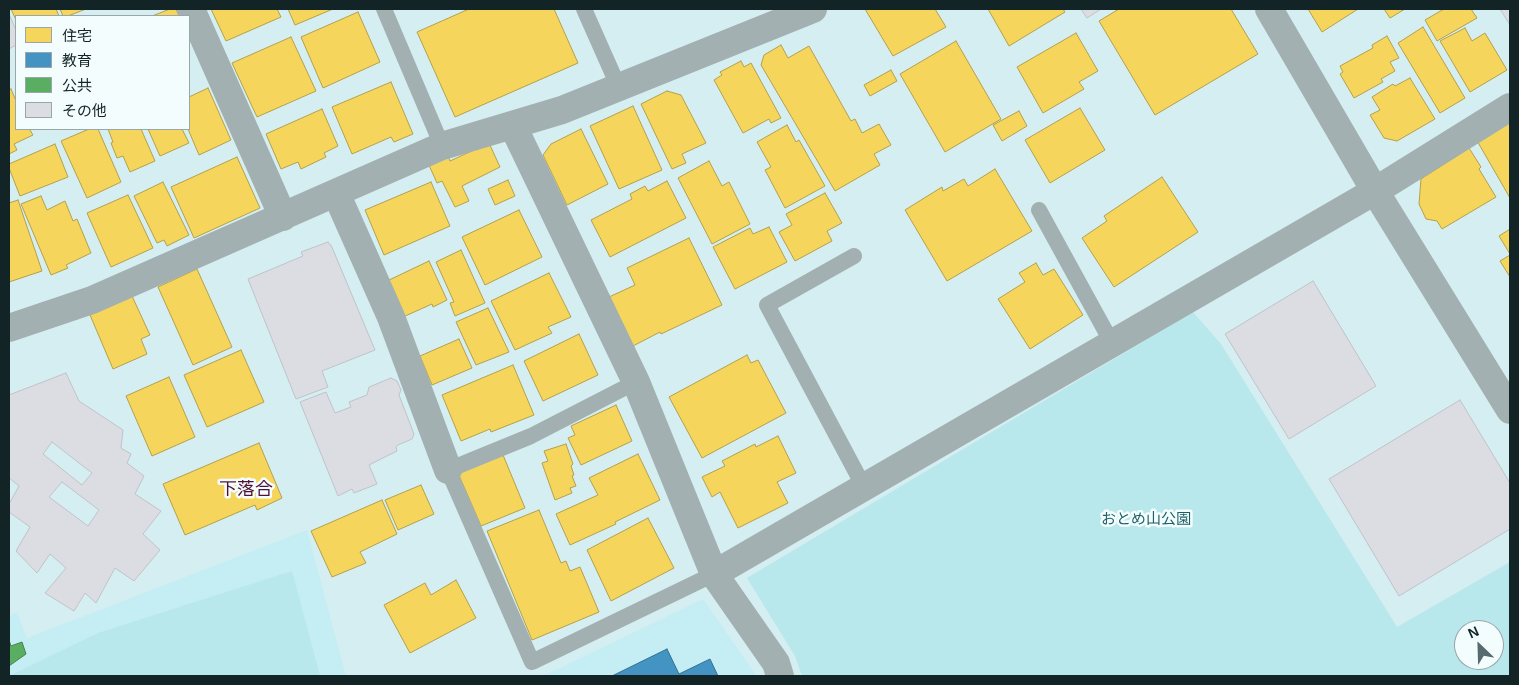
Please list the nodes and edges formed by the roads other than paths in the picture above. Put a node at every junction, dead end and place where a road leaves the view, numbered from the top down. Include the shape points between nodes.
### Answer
1 (191, 9) edge
2 (384, 9) edge
3 (584, 9) edge
4 (812, 9) edge
5 (1269, 9) edge
6 (619, 88) junction
7 (1510, 107) edge
8 (514, 126) junction
9 (442, 146) junction
10 (1375, 190) junction
11 (336, 193) junction
12 (1039, 210) dead end
13 (283, 217) junction
14 (854, 256) dead end
15 (9, 328) edge
16 (1112, 343) junction
17 (636, 382) junction
18 (1510, 410) edge
19 (448, 470) junction
20 (864, 486) junction
21 (714, 574) junction
22 (780, 676) edge

1 - 13 street
2 - 9 lane
3 - 6 lane
4 - 6 street
5 - 10 street
6 - 8 street
7 - 10 street
8 - 9 street
8 - 17 street
9 - 11 street
10 - 16 street
10 - 18 street
11 - 13 street
11 - 19 street via 391,316
12 - 16 lane
13 - 15 street via 92,300
14 - 20 lane via 767,305
16 - 20 street
17 - 19 lane via 531,436
17 - 21 street
19 - 21 lane via 532,662
20 - 21 street
21 - 22 street via 776,663

